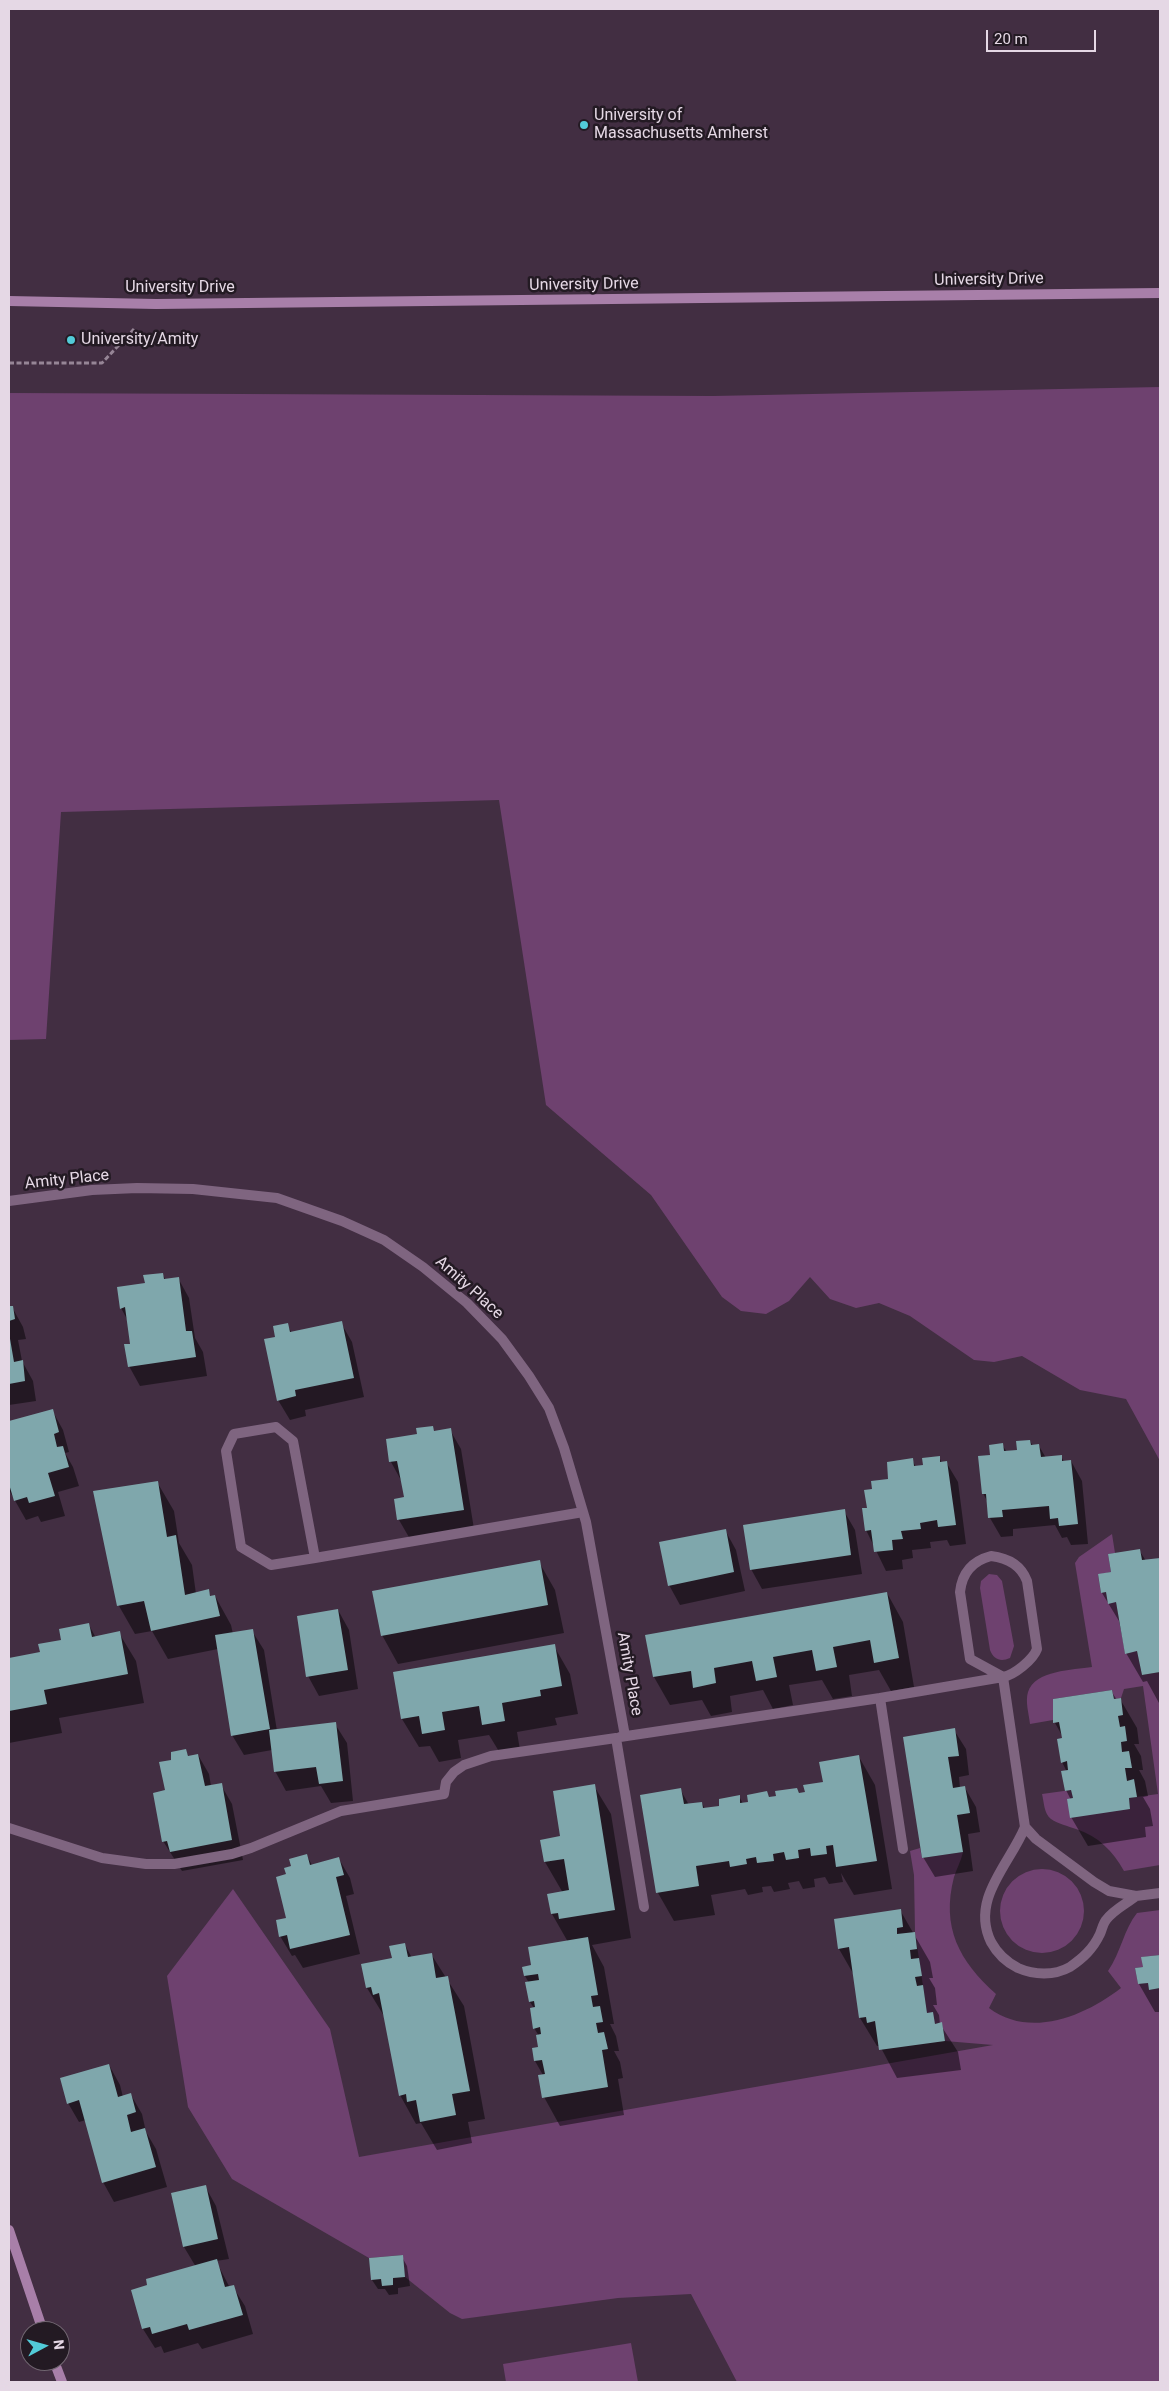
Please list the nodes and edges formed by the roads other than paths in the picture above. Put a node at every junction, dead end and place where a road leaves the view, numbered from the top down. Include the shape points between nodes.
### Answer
1 (1160, 293) edge
2 (9, 301) edge
3 (9, 1202) edge
4 (583, 1512) junction
5 (315, 1558) junction
6 (1003, 1677) junction
7 (880, 1698) junction
8 (620, 1737) junction
9 (1025, 1827) junction
10 (9, 1828) edge
11 (903, 1849) dead end
12 (1160, 1893) edge
13 (1136, 1896) junction
14 (644, 1906) dead end
15 (9, 2230) edge
16 (40, 2321) edge

1 - 2 main road, University Drive via 156,304
3 - 4 lane, Amity Place via 92,1190 193,1188 277,1198 384,1240 467,1303 502,1339 549,1408
4 - 5 lane
4 - 8 lane, Amity Place
5 - 5 lane via 271,1565 241,1547 226,1451 234,1434 276,1426 293,1441
6 - 6 lane via 970,1659 960,1592 961,1582 970,1568 982,1558 991,1556 1008,1560 1023,1572 1028,1581 1037,1649 1013,1673
6 - 7 lane
6 - 9 lane
7 - 8 lane
7 - 11 lane
8 - 10 lane via 491,1756 454,1772 446,1782 444,1794 341,1811 251,1848 203,1860 174,1864 125,1862 78,1851
8 - 14 lane, Amity Place
9 - 13 lane via 1036,1839 1094,1882 1109,1891
9 - 13 lane via 989,1891 984,1911 986,1931 995,1949 1010,1964 1028,1972 1048,1974 1068,1968 1088,1954 1105,1921
12 - 13 lane
15 - 16 main road

